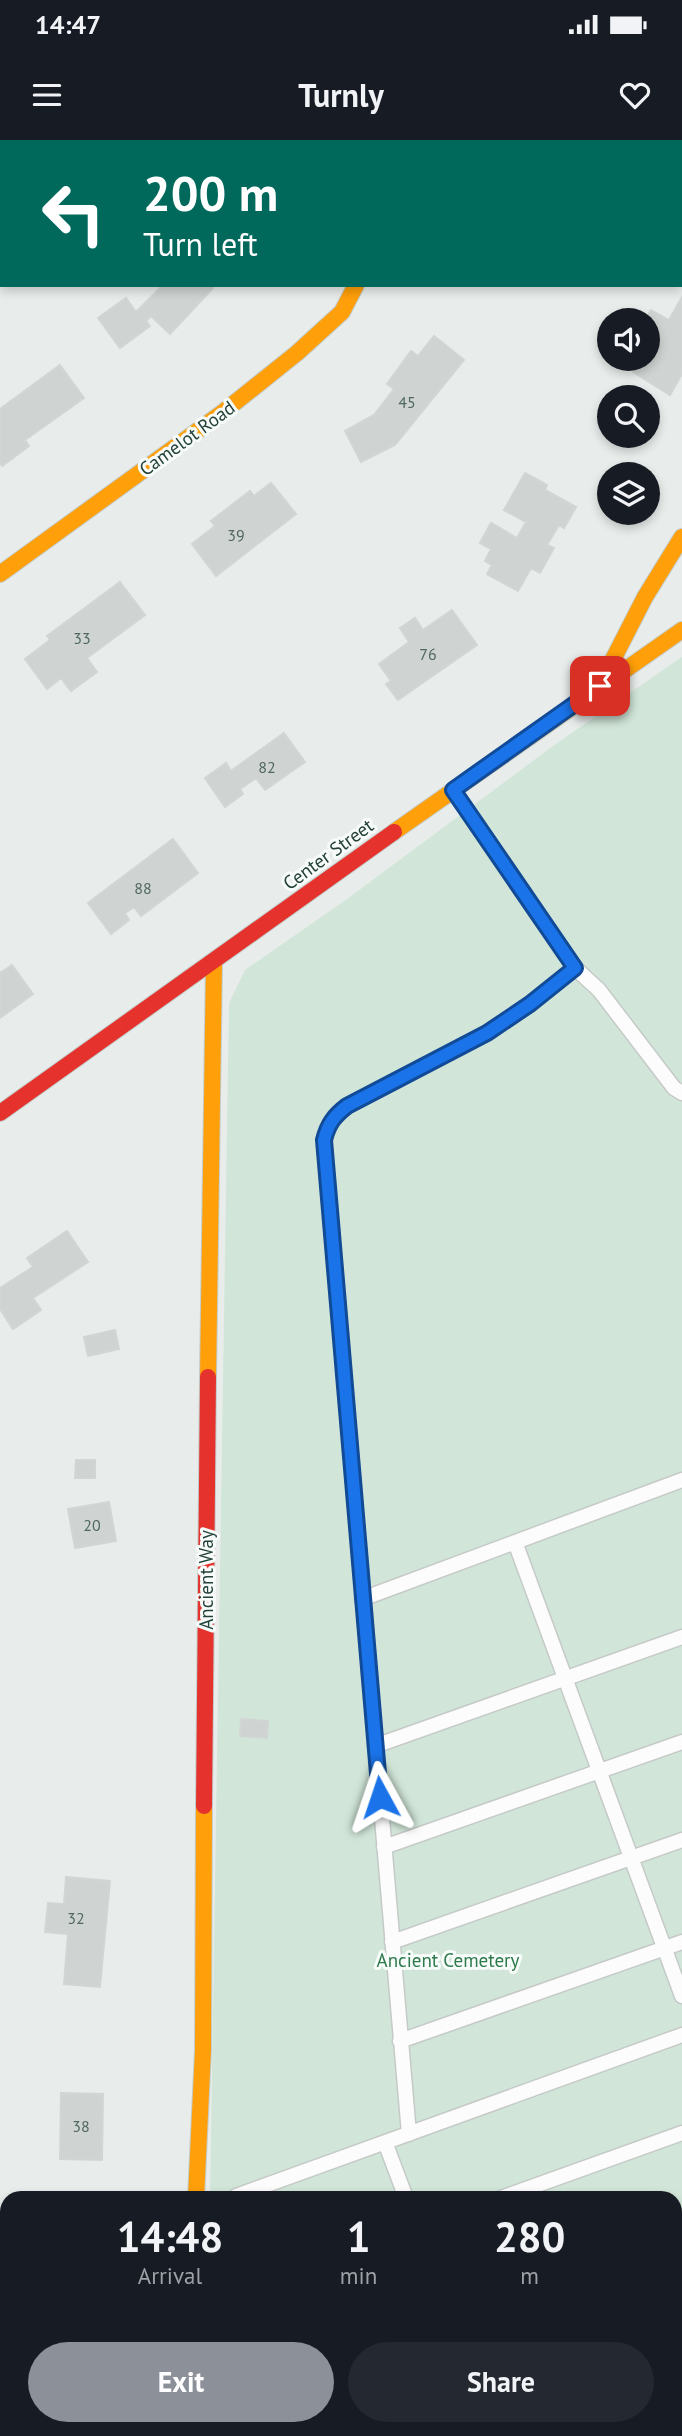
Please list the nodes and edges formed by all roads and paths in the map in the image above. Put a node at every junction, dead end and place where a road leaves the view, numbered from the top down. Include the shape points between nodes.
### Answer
1 (355, 287) edge
2 (682, 537) edge
3 (0, 574) edge
4 (682, 630) edge
5 (600, 686) junction
6 (453, 790) junction
7 (214, 962) junction
8 (575, 968) junction
9 (682, 1093) edge
10 (0, 1114) edge
11 (682, 1480) edge
12 (515, 1542) junction
13 (362, 1599) junction
14 (682, 1637) edge
15 (566, 1679) junction
16 (682, 1742) edge
17 (375, 1746) junction
18 (600, 1771) junction
19 (682, 1840) edge
20 (384, 1847) junction
21 (632, 1858) junction
22 (392, 1942) junction
23 (682, 1942) edge
24 (665, 1948) junction
25 (682, 1996) edge
26 (682, 2035) edge
27 (400, 2041) junction
28 (682, 2133) edge
29 (409, 2134) junction
30 (385, 2142) junction
31 (197, 2191) edge
32 (250, 2191) edge
33 (403, 2191) edge
34 (520, 2191) edge

1 - 3 street, Camelot Road via 342,312 233,405
2 - 5 street
4 - 5 street, Center Street
5 - 6 street, Center Street
6 - 7 street, Center Street
6 - 8 lane
7 - 10 street, Center Street
7 - 31 street, Ancient Way via 203,2050
8 - 9 lane via 599,990
8 - 13 lane via 487,1033 347,1106 327,1127 324,1140
11 - 12 lane
12 - 13 lane
12 - 15 lane
13 - 17 lane
14 - 15 lane
15 - 17 lane
15 - 18 lane
16 - 18 lane
17 - 20 lane
18 - 20 lane
18 - 21 lane
19 - 21 lane
20 - 22 lane
21 - 22 lane
21 - 24 lane
22 - 27 lane
23 - 24 lane
24 - 25 lane
24 - 27 lane
26 - 29 lane
27 - 29 lane
28 - 34 lane
29 - 30 lane
30 - 32 lane
30 - 33 lane

